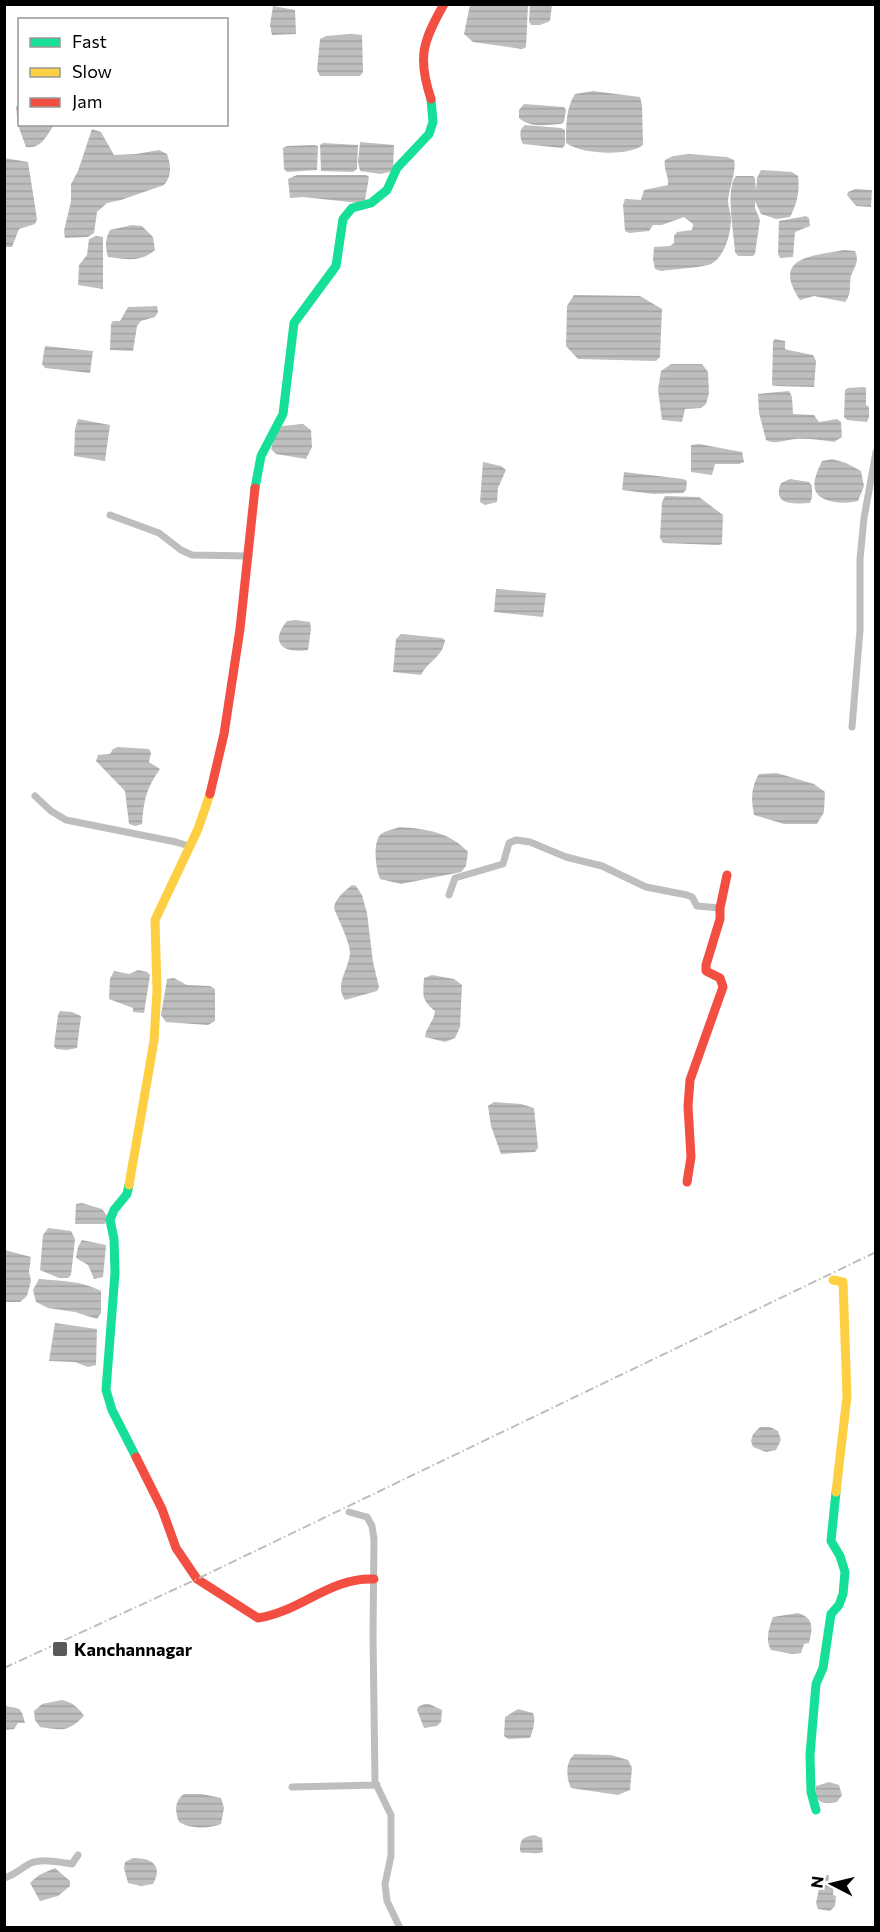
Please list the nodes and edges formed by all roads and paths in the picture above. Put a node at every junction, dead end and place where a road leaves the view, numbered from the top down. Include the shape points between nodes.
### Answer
1 (444, 4) edge
2 (876, 452) edge
3 (110, 515) dead end
4 (249, 556) junction
5 (852, 728) dead end
6 (35, 796) dead end
7 (189, 846) junction
8 (727, 875) dead end
9 (449, 895) dead end
10 (720, 908) junction
11 (687, 1182) dead end
12 (833, 1280) dead end
13 (349, 1512) dead end
14 (374, 1579) junction
15 (377, 1785) junction
16 (292, 1787) dead end
17 (816, 1810) dead end
18 (78, 1855) dead end
19 (4, 1878) edge
20 (400, 1928) edge

1 - 4 street via 428,32 424,51 423,75 433,122 429,134 397,168 387,190 371,202 352,208 343,219 336,266 294,323 283,414 255,476
2 - 5 street via 860,559
3 - 4 street via 159,533 192,555
4 - 7 street via 224,734 213,787
6 - 7 street via 66,820
7 - 14 street via 155,920 154,1041 127,1194 110,1220 115,1273 106,1390 176,1548 197,1579 258,1618 279,1614 354,1579
8 - 10 street
9 - 10 street via 455,878 502,864 509,843 516,840 602,866 646,887 687,895 697,906
10 - 11 street via 706,970 720,977 723,987 686,1096 691,1169
12 - 17 street via 843,1282 848,1378 831,1541 845,1572 843,1594 831,1614 824,1668 816,1684 810,1755 811,1792
13 - 14 street via 367,1517 372,1526
14 - 15 street via 373,1734
15 - 16 street
15 - 20 street via 391,1815 391,1856 385,1884 387,1901
18 - 19 street via 72,1864 36,1861

